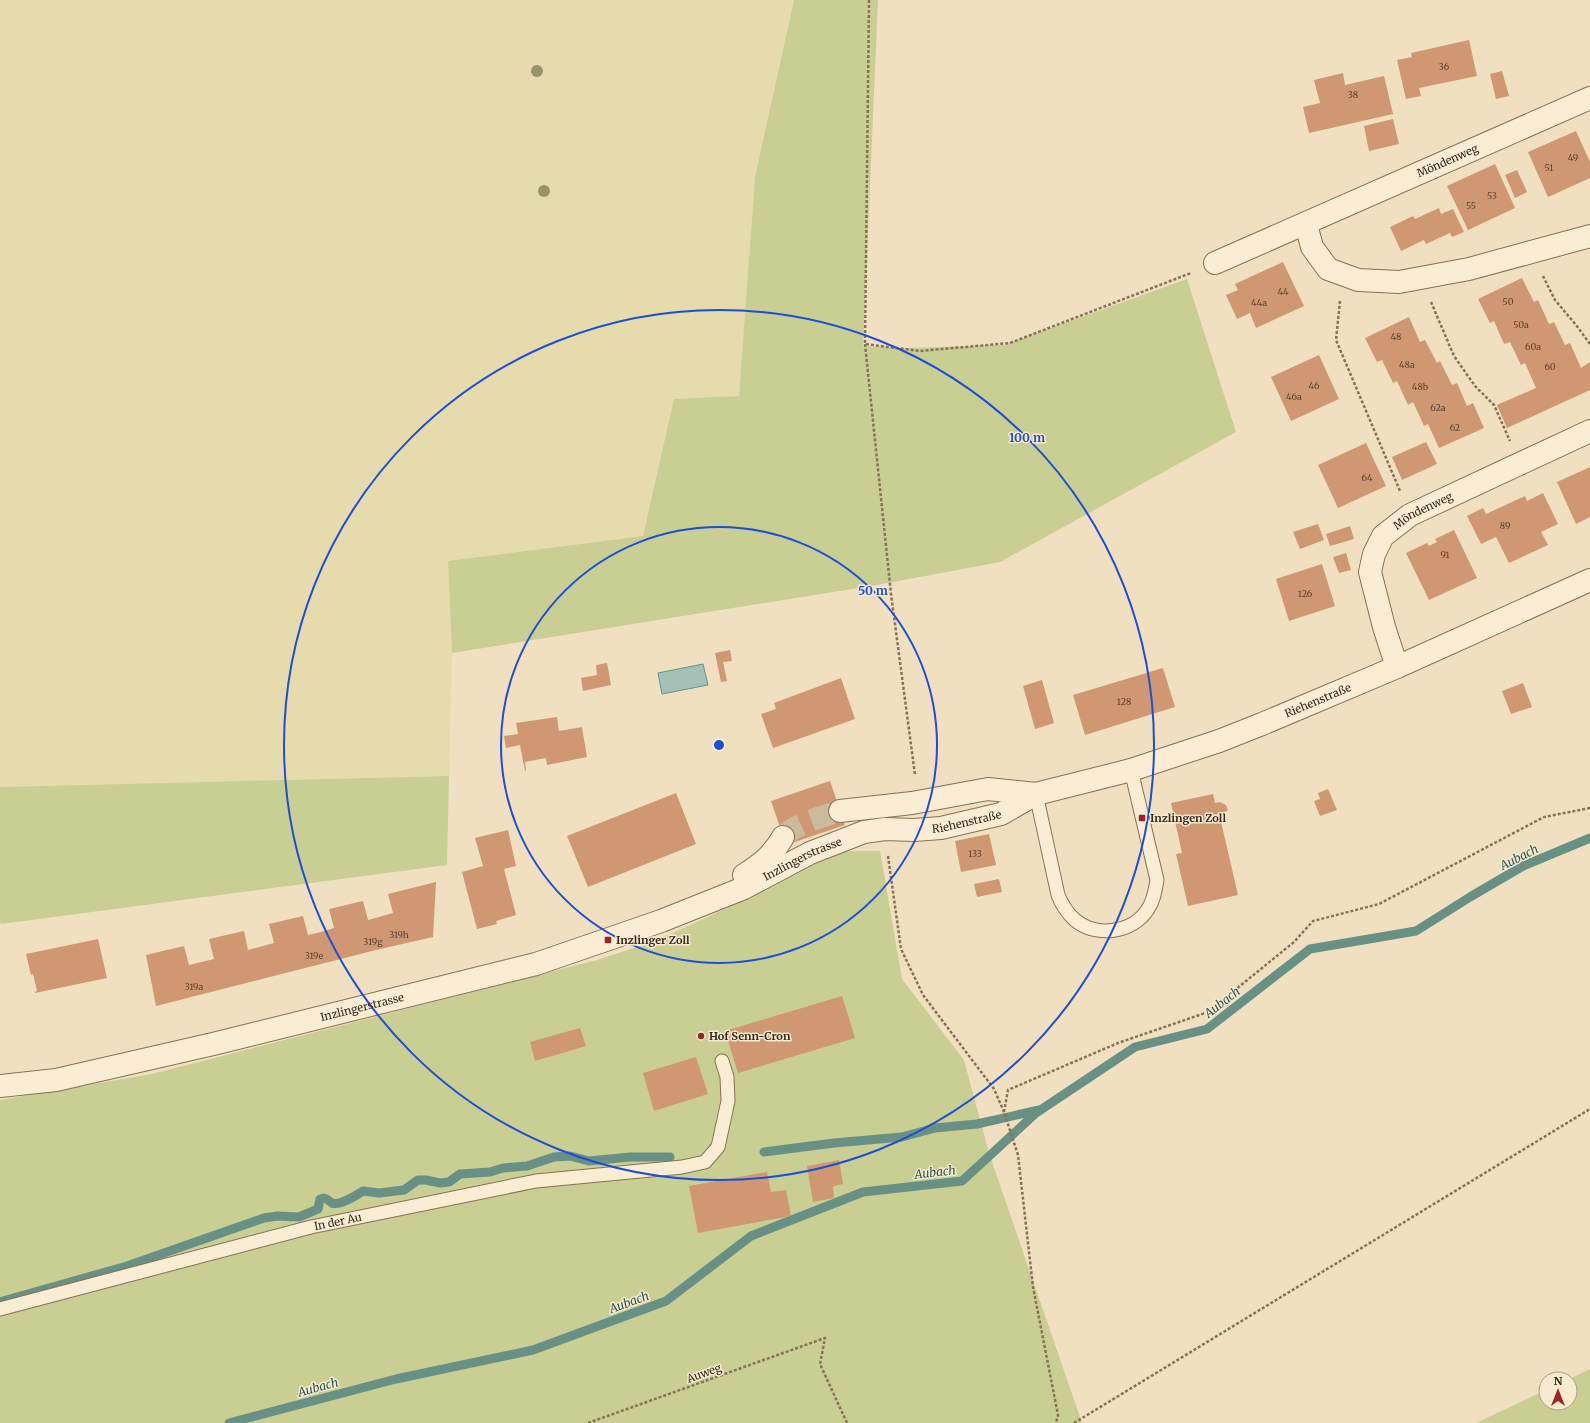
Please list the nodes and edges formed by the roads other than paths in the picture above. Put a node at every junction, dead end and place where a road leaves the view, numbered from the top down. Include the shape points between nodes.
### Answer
1 (1590, 98) edge
2 (1306, 224) junction
3 (1590, 236) edge
4 (1215, 263) road end
5 (1590, 431) edge
6 (1590, 580) edge
7 (1397, 667) junction
8 (1131, 770) junction
9 (1036, 794) junction
10 (916, 802) junction
11 (840, 811) tunnel mouth
12 (888, 830) joint
13 (914, 830) junction
14 (783, 837) tunnel mouth
15 (717, 898) junction
16 (722, 1061) dead end
17 (0, 1086) edge
18 (0, 1310) edge

1 - 2 street, Möndenweg
2 - 3 street via 1312,247 1328,269 1358,280 1399,282 1469,269
2 - 4 street, Möndenweg
5 - 7 street, Möndenweg via 1410,515 1383,536 1374,554 1370,572
6 - 7 street, Riehenstraße
7 - 8 street, Riehenstraße via 1219,741
8 - 9 street, Riehenstraße
8 - 9 lane via 1157,880 1155,896 1148,910 1136,922 1122,929 1090,929 1076,921 1064,909 1058,895
9 - 10 street, Riehenstraße via 988,789
9 - 13 street, Riehenstraße via 1001,814 941,828
10 - 11 street, Riehenstraße
10 - 13 lane
12 - 13 street, Riehenstraße
12 - 15 street, Inzlingerstrasse via 864,832 810,853 744,888
14 - 15 street, Inzlingerstrasse via 763,863 734,881
15 - 17 street, Inzlingerstrasse via 661,922 536,964 56,1080
16 - 18 lane, In der Au via 727,1077 728,1101 718,1147 705,1162 682,1167 536,1182 311,1227

